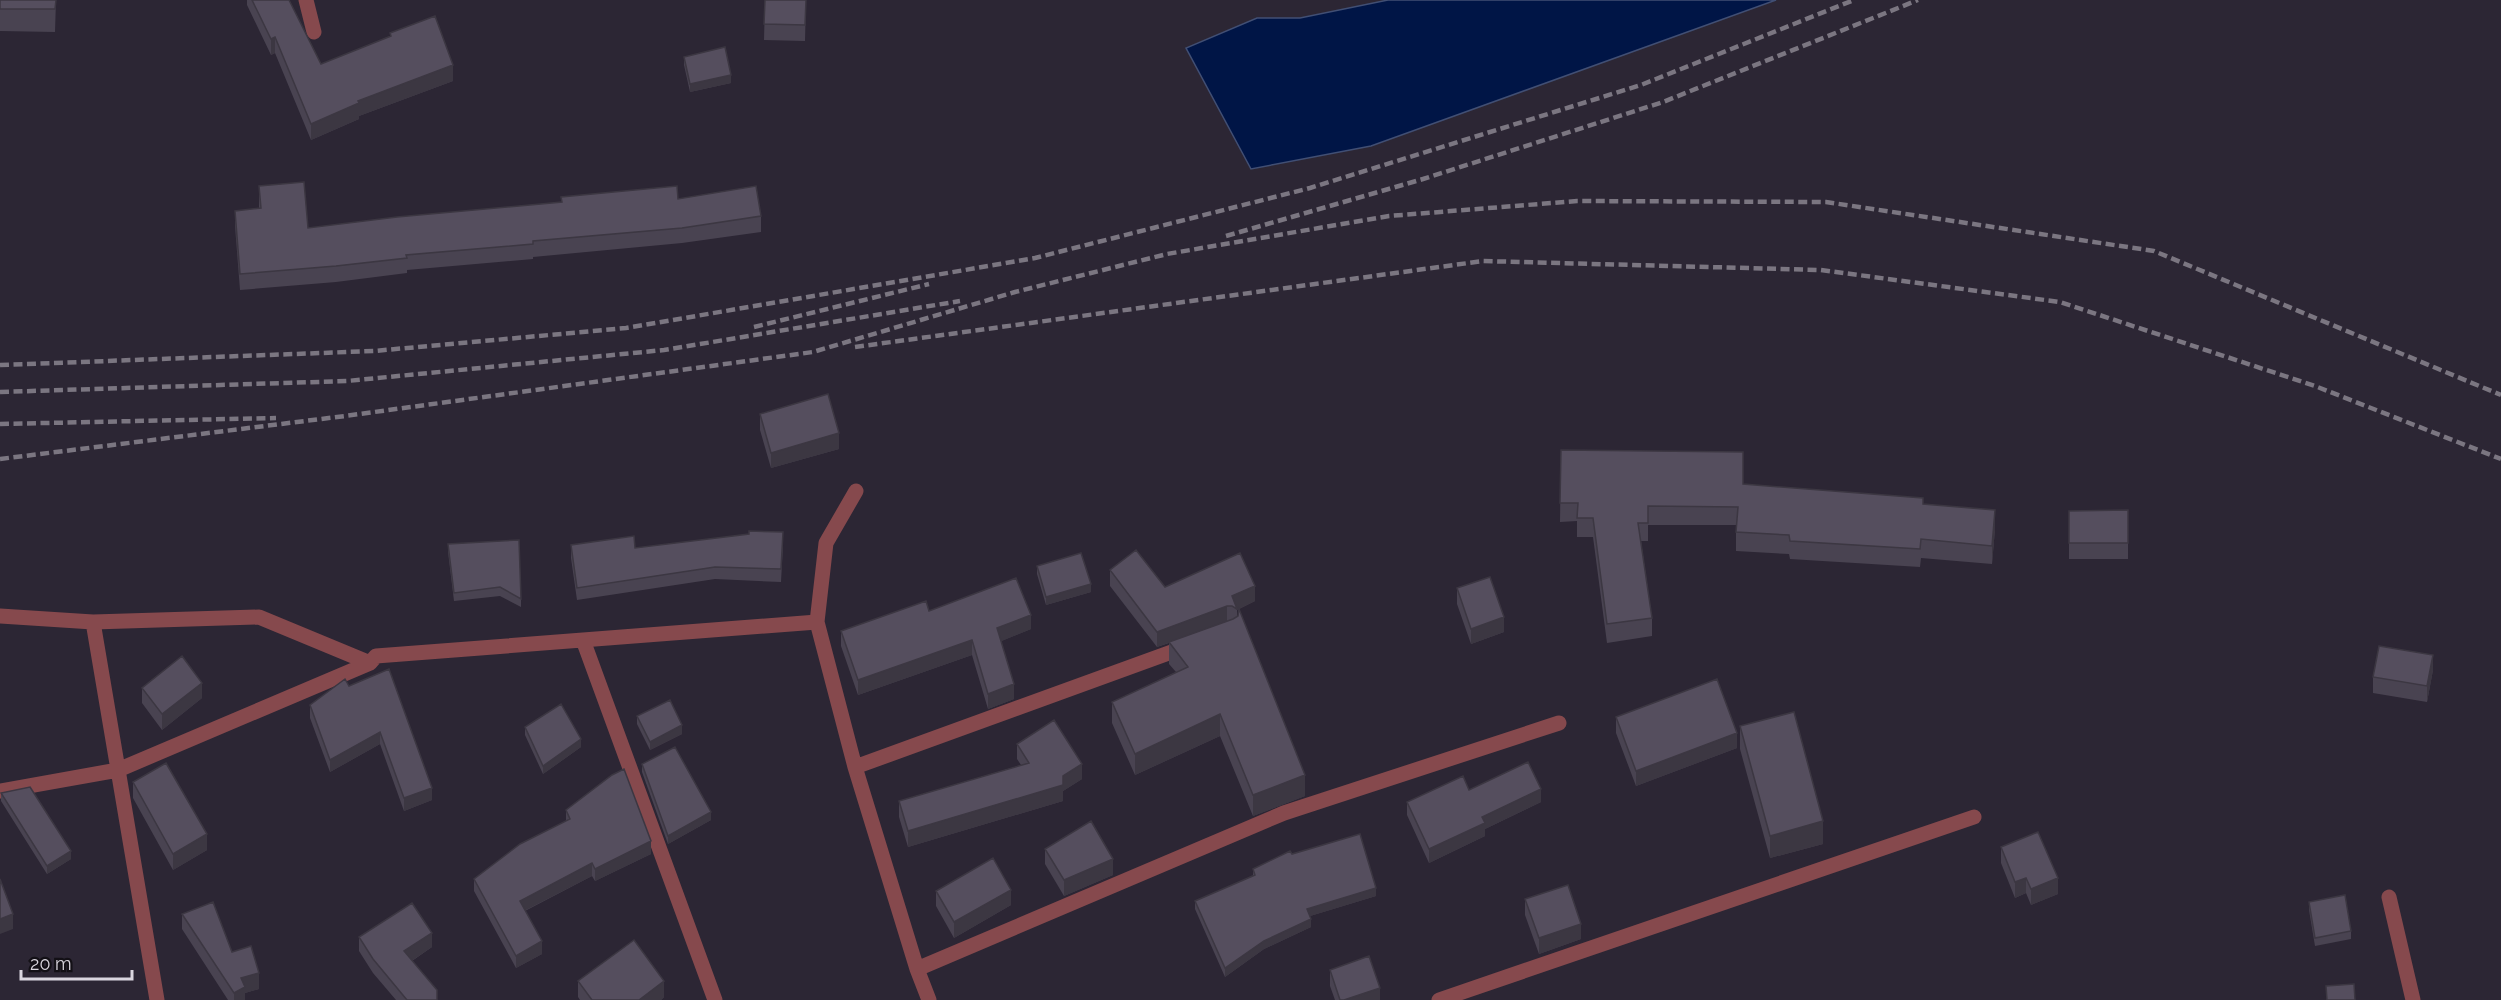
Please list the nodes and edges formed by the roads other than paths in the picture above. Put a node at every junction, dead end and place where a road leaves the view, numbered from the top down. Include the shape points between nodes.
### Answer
1 (306, 0) edge
2 (314, 32) dead end
3 (856, 491) dead end
4 (0, 616) edge
5 (93, 622) junction
6 (817, 622) junction
7 (583, 640) junction
8 (1197, 643) edge
9 (370, 663) junction
10 (1559, 723) dead end
11 (855, 766) junction
12 (118, 770) junction
13 (0, 791) edge
14 (1974, 817) dead end
15 (2389, 897) dead end
16 (917, 969) junction
17 (157, 1000) edge
18 (714, 1000) edge
19 (929, 1000) edge
20 (1439, 1000) edge
21 (2413, 1000) edge

1 - 2 street
3 - 6 street via 826,543
4 - 5 street
5 - 9 street via 259,617
5 - 12 street
6 - 7 street
6 - 11 street
7 - 9 street via 376,656
7 - 18 street
8 - 11 street
9 - 12 street
10 - 16 street via 1284,813
11 - 16 street
12 - 13 street
12 - 17 street
14 - 20 street
15 - 21 street
16 - 19 street

